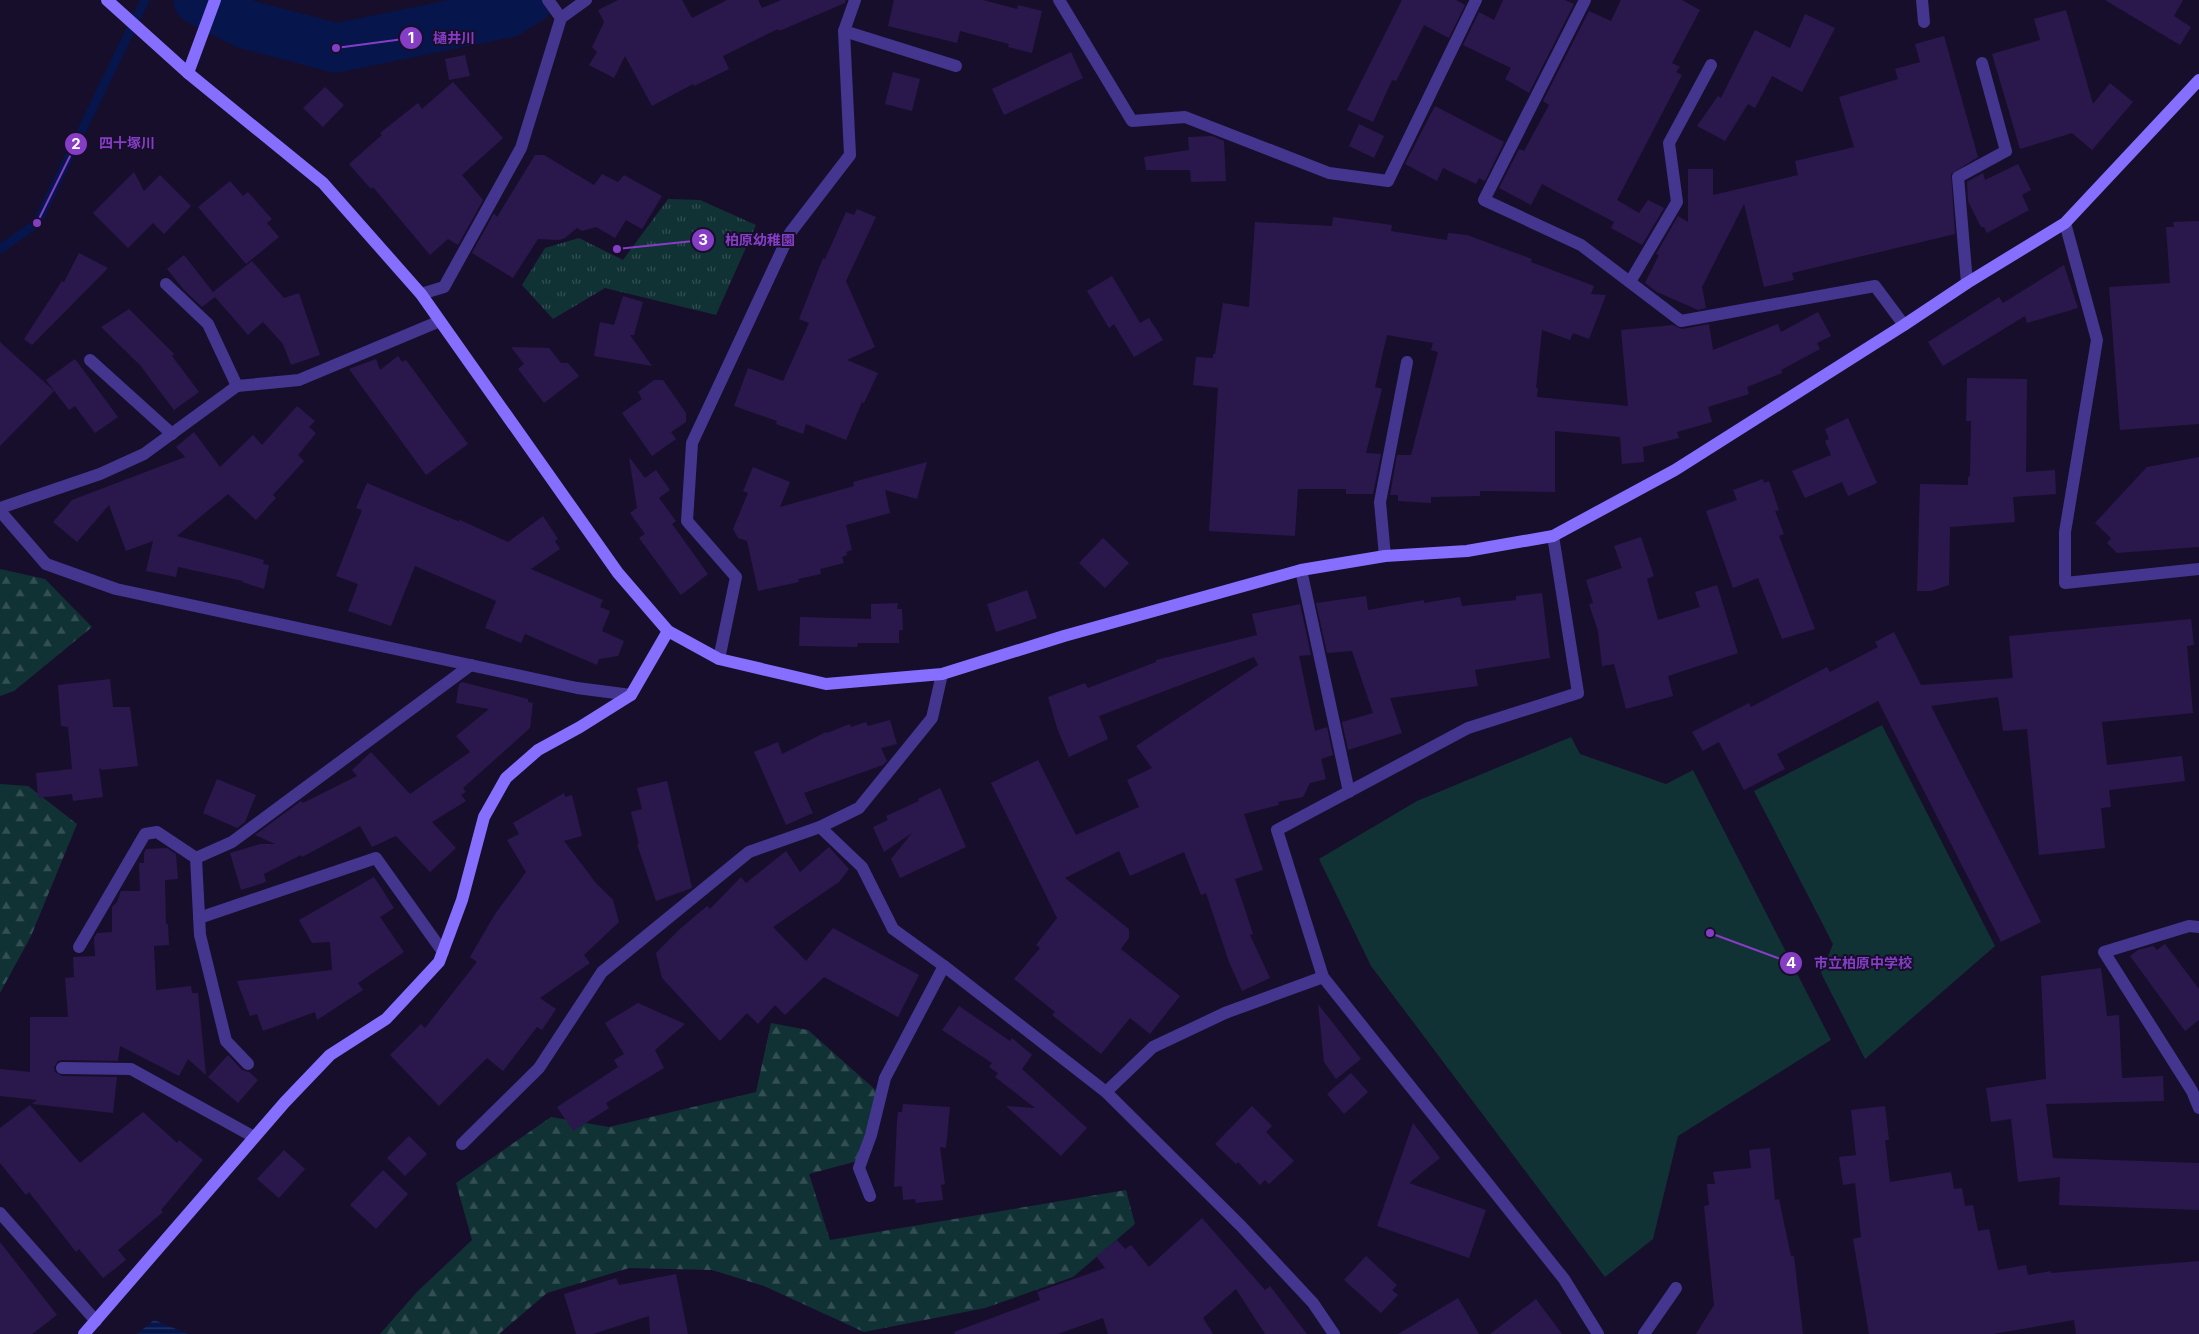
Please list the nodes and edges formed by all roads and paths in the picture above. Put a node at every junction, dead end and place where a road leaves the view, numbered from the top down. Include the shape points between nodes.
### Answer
1 (108, 0) edge
2 (215, 0) edge
3 (548, 0) edge
4 (586, 0) edge
5 (855, 0) edge
6 (1059, 0) edge
7 (1476, 0) edge
8 (1585, 0) edge
9 (1922, 0) edge
10 (561, 18) junction
11 (1924, 22) dead end
12 (844, 31) junction
13 (1982, 63) dead end
14 (1711, 65) dead end
15 (956, 66) dead end
16 (188, 73) junction
17 (2199, 80) edge
18 (2065, 223) junction
19 (1630, 282) junction
20 (1967, 283) junction
21 (166, 284) dead end
22 (421, 294) junction
23 (440, 321) junction
24 (1904, 325) junction
25 (90, 360) dead end
26 (1407, 362) dead end
27 (237, 386) junction
28 (172, 434) junction
29 (0, 510) edge
30 (1553, 536) junction
31 (1385, 556) junction
32 (2199, 569) edge
33 (1301, 570) junction
34 (668, 631) junction
35 (719, 659) junction
36 (471, 665) junction
37 (942, 674) junction
38 (631, 695) junction
39 (1349, 792) junction
40 (820, 827) junction
41 (196, 858) junction
42 (199, 918) junction
43 (2199, 927) edge
44 (80, 947) dead end
45 (443, 952) junction
46 (944, 966) junction
47 (1323, 977) junction
48 (248, 1064) dead end
49 (62, 1068) dead end
50 (1106, 1092) junction
51 (2199, 1108) edge
52 (254, 1137) junction
53 (462, 1144) dead end
54 (870, 1196) dead end
55 (0, 1213) edge
56 (1676, 1288) dead end
57 (96, 1320) junction
58 (84, 1334) edge
59 (1334, 1334) edge
60 (1598, 1334) edge
61 (1644, 1334) edge

1 - 16 street
2 - 16 street
3 - 10 street
4 - 10 street
5 - 12 street
6 - 7 street via 1132,121 1186,117 1329,173 1388,181
8 - 19 street via 1484,200 1581,244
9 - 11 street
10 - 22 street via 521,148 444,287
12 - 15 street
12 - 35 street via 850,155 790,232 692,443 687,521 736,577
13 - 20 street via 2006,151 1958,177
14 - 19 street via 1669,143 1677,202
16 - 22 street via 323,183
17 - 18 street
18 - 20 street
18 - 32 street via 2097,340 2066,532 2065,583
19 - 24 street via 1681,321 1875,286
20 - 24 street
21 - 27 street via 208,324
22 - 23 street
23 - 27 street via 299,380
23 - 34 street via 618,573
24 - 30 street via 1675,470
25 - 28 street
26 - 31 street via 1380,502
27 - 28 street
28 - 29 street via 144,454 100,474
29 - 36 street via 46,564 116,589
30 - 31 street via 1467,551
30 - 39 street via 1578,692 1468,728
31 - 33 street
33 - 37 street via 1064,636
33 - 39 street
34 - 35 street
34 - 38 street
35 - 37 street via 826,684
36 - 38 street via 577,688
36 - 41 street via 232,842
37 - 40 street via 932,718 859,808
38 - 45 street via 538,750 506,778 484,817 462,900
39 - 47 street via 1277,830
40 - 46 street via 862,867 893,930
40 - 53 street via 749,852 602,972 539,1068
41 - 42 street
41 - 44 street via 157,832 145,834
42 - 45 street via 376,858
42 - 48 street via 200,935 226,1041
43 - 51 street via 2189,926 2104,952 2192,1091
45 - 52 street via 440,962 386,1019 330,1055
46 - 50 street
46 - 54 street via 885,1078 859,1168
47 - 50 street via 1225,1013 1153,1047
47 - 60 street via 1564,1279
49 - 52 street via 131,1069
50 - 59 street via 1248,1233 1313,1303
52 - 57 street
55 - 57 street
56 - 61 street
57 - 58 street

